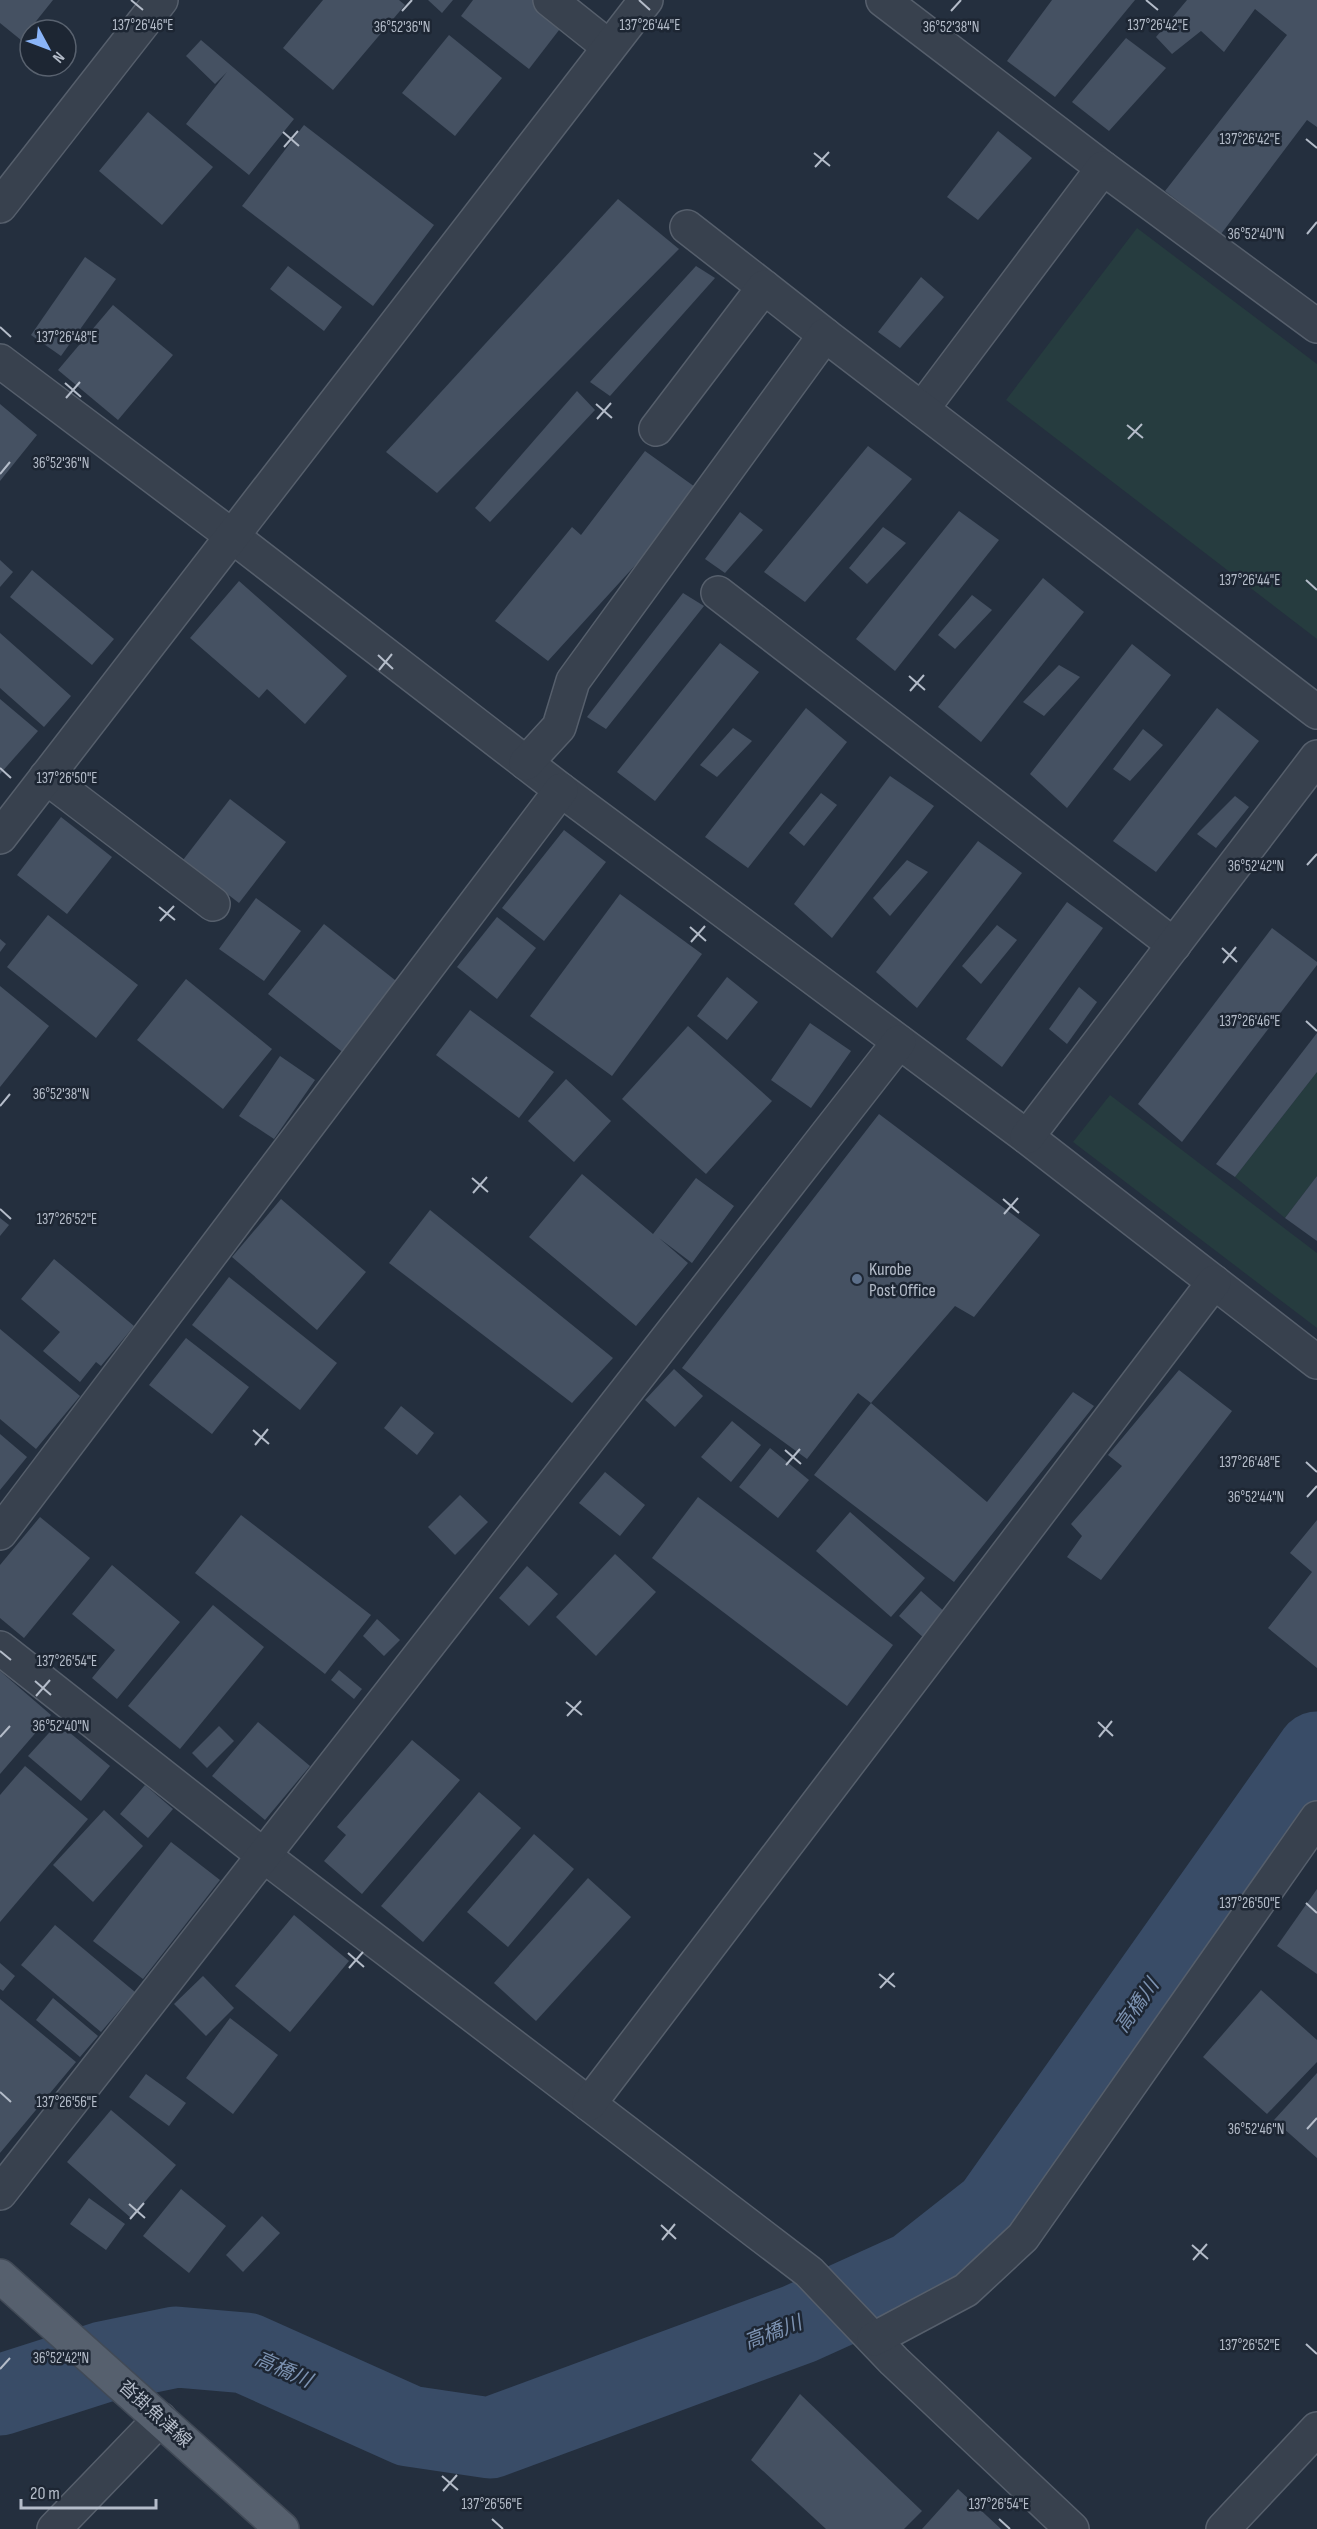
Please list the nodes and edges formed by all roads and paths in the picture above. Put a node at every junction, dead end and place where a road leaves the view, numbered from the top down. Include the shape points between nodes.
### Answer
1 (161, 0) edge
2 (550, 0) edge
3 (646, 0) edge
4 (883, 0) edge
5 (609, 47) junction
6 (1103, 168) junction
7 (0, 206) edge
8 (687, 227) dead end
9 (764, 287) junction
10 (1317, 326) edge
11 (825, 335) junction
12 (0, 361) edge
13 (922, 409) junction
14 (656, 429) dead end
15 (232, 536) junction
16 (718, 593) dead end
17 (1317, 712) edge
18 (1317, 757) edge
19 (526, 763) junction
20 (46, 777) junction
21 (561, 790) junction
22 (0, 837) edge
23 (213, 904) dead end
24 (1173, 945) junction
25 (899, 1042) junction
26 (1027, 1137) junction
27 (1214, 1282) junction
28 (1317, 1362) edge
29 (0, 1533) edge
30 (0, 1648) edge
31 (1317, 1818) edge
32 (263, 1855) junction
33 (589, 2104) junction
34 (0, 2193) edge
35 (0, 2276) edge
36 (874, 2339) junction
37 (160, 2419) junction
38 (1317, 2429) edge
39 (54, 2529) edge
40 (282, 2529) edge
41 (1072, 2529) edge
42 (1223, 2529) edge

1 - 7 street
2 - 5 street
3 - 5 street
4 - 6 street
5 - 15 street
6 - 10 street
6 - 13 street
8 - 9 street
9 - 11 street
9 - 14 street
11 - 13 street
11 - 19 street via 573,681 559,727
12 - 15 street
13 - 17 street
15 - 19 street
15 - 20 street
16 - 24 street
18 - 24 street
19 - 21 street
20 - 22 street
20 - 23 street
21 - 25 street
21 - 29 street
24 - 26 street
25 - 26 street
25 - 32 street
26 - 27 street
27 - 28 street
27 - 33 street
30 - 32 street
31 - 36 street via 1023,2237 966,2290
32 - 33 street
32 - 34 street
33 - 36 street via 809,2272
35 - 37 main road, 沓掛魚津線
36 - 41 street
37 - 39 street
37 - 40 main road, 沓掛魚津線
38 - 42 street

